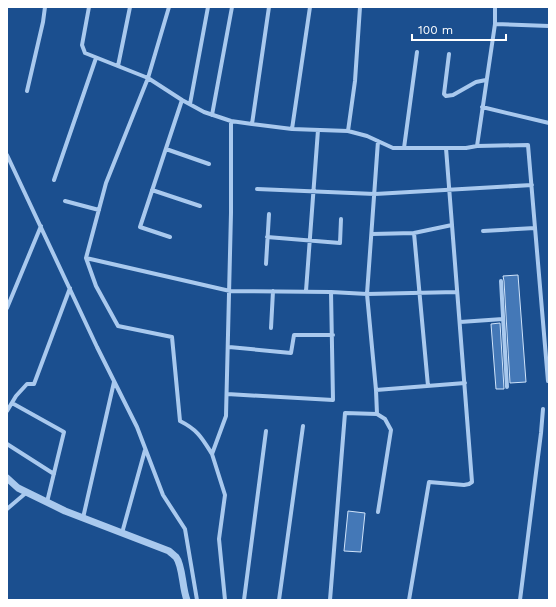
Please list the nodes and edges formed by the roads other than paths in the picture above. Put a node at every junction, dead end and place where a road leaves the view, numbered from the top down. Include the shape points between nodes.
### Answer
1 (44, 7) edge
2 (89, 7) edge
3 (130, 7) edge
4 (170, 7) edge
5 (208, 7) edge
6 (232, 7) edge
7 (270, 7) edge
8 (310, 7) edge
9 (360, 7) edge
10 (494, 7) edge
11 (495, 24) junction
12 (549, 26) edge
13 (417, 52) dead end
14 (449, 54) dead end
15 (96, 58) junction
16 (118, 66) junction
17 (148, 78) junction
18 (486, 80) junction
19 (27, 91) dead end
20 (182, 100) junction
21 (190, 104) junction
22 (482, 106) junction
23 (212, 114) junction
24 (231, 121) junction
25 (549, 123) edge
26 (252, 124) junction
27 (292, 129) junction
28 (318, 130) junction
29 (348, 131) junction
30 (378, 141) junction
31 (477, 146) junction
32 (404, 148) junction
33 (446, 148) junction
34 (166, 149) junction
35 (7, 155) edge
36 (209, 164) dead end
37 (54, 180) dead end
38 (532, 185) junction
39 (257, 189) dead end
40 (152, 190) junction
41 (450, 190) junction
42 (314, 191) junction
43 (375, 194) junction
44 (65, 201) dead end
45 (200, 206) dead end
46 (99, 210) junction
47 (269, 214) dead end
48 (341, 219) dead end
49 (452, 225) junction
50 (41, 226) junction
51 (535, 228) junction
52 (483, 231) dead end
53 (414, 233) junction
54 (372, 234) junction
55 (170, 237) dead end
56 (267, 237) junction
57 (310, 240) junction
58 (86, 258) junction
59 (266, 264) dead end
60 (501, 281) dead end
61 (70, 288) junction
62 (230, 291) junction
63 (273, 291) junction
64 (306, 291) junction
65 (331, 292) junction
66 (457, 292) junction
67 (419, 293) junction
68 (367, 294) junction
69 (7, 308) edge
70 (502, 319) junction
71 (460, 322) junction
72 (271, 328) dead end
73 (333, 334) junction
74 (229, 347) junction
75 (114, 381) junction
76 (548, 381) dead end
77 (464, 383) junction
78 (428, 386) junction
79 (507, 386) dead end
80 (376, 390) junction
81 (227, 394) junction
82 (12, 403) junction
83 (543, 409) dead end
84 (7, 411) edge
85 (377, 414) junction
86 (304, 426) dead end
87 (266, 431) dead end
88 (7, 444) edge
89 (146, 450) junction
90 (212, 454) junction
91 (54, 474) junction
92 (7, 478) edge
93 (27, 492) junction
94 (47, 502) junction
95 (7, 509) edge
96 (378, 512) dead end
97 (83, 518) junction
98 (122, 533) junction
99 (187, 600) edge
100 (197, 600) edge
101 (225, 600) edge
102 (244, 600) edge
103 (279, 600) edge
104 (330, 600) edge
105 (409, 600) edge
106 (520, 600) edge

1 - 19 street
2 - 15 street via 82,44 85,52
3 - 16 street
4 - 17 street
5 - 21 street
6 - 23 street
7 - 26 street
8 - 27 street
9 - 29 street via 355,81
10 - 11 street
11 - 12 street
11 - 18 street
13 - 32 street
14 - 18 street via 444,94 446,96
15 - 16 street
15 - 37 street
16 - 17 street
17 - 20 street
17 - 46 street via 106,183
18 - 22 street
20 - 21 street
20 - 34 street
21 - 23 street
22 - 25 street
22 - 31 street
23 - 24 street
24 - 26 street
24 - 62 street
26 - 27 street
27 - 28 street
28 - 29 street
28 - 42 street
29 - 30 street
30 - 32 street via 392,148
30 - 43 street
31 - 33 street
31 - 38 street via 528,145
32 - 33 street
33 - 41 street
34 - 36 street
34 - 40 street
35 - 50 street
38 - 41 street
38 - 51 street
39 - 42 street
40 - 45 street
40 - 55 street via 140,227
41 - 43 street
41 - 49 street
42 - 43 street
42 - 57 street
43 - 54 street
44 - 46 street
46 - 58 street
47 - 56 street
48 - 57 street via 340,243
49 - 53 street
49 - 66 street
50 - 61 street
50 - 69 street
51 - 52 street
51 - 76 street
53 - 54 street
53 - 67 street
54 - 68 street
56 - 57 street
56 - 59 street
57 - 64 street
58 - 62 street
58 - 90 street via 96,286 118,326 172,337 180,421 191,426 200,435
60 - 70 street
61 - 75 street
61 - 82 street via 34,384 27,384
62 - 63 street
62 - 74 street
63 - 64 street
63 - 72 street
64 - 65 street
65 - 68 street
65 - 73 street
66 - 67 street
66 - 71 street
67 - 68 street
67 - 78 street
68 - 80 street
70 - 71 street
70 - 79 street
71 - 77 street
73 - 74 street via 294,335 291,353
73 - 81 street via 333,400
74 - 81 street
75 - 89 street
75 - 97 street
77 - 78 street
77 - 105 street via 472,482 464,485 429,482
78 - 80 street
80 - 85 street
81 - 90 street via 226,416
82 - 84 street
82 - 91 street via 64,432
83 - 106 street
85 - 96 street via 385,419 391,430
85 - 104 street via 344,413
86 - 103 street
87 - 102 street
88 - 91 street
89 - 98 street
89 - 100 street via 164,495 186,529
90 - 101 street via 225,496 219,539
91 - 94 street
92 - 93 street
93 - 94 street
93 - 95 street
94 - 97 street
97 - 98 street
98 - 99 street via 176,556

